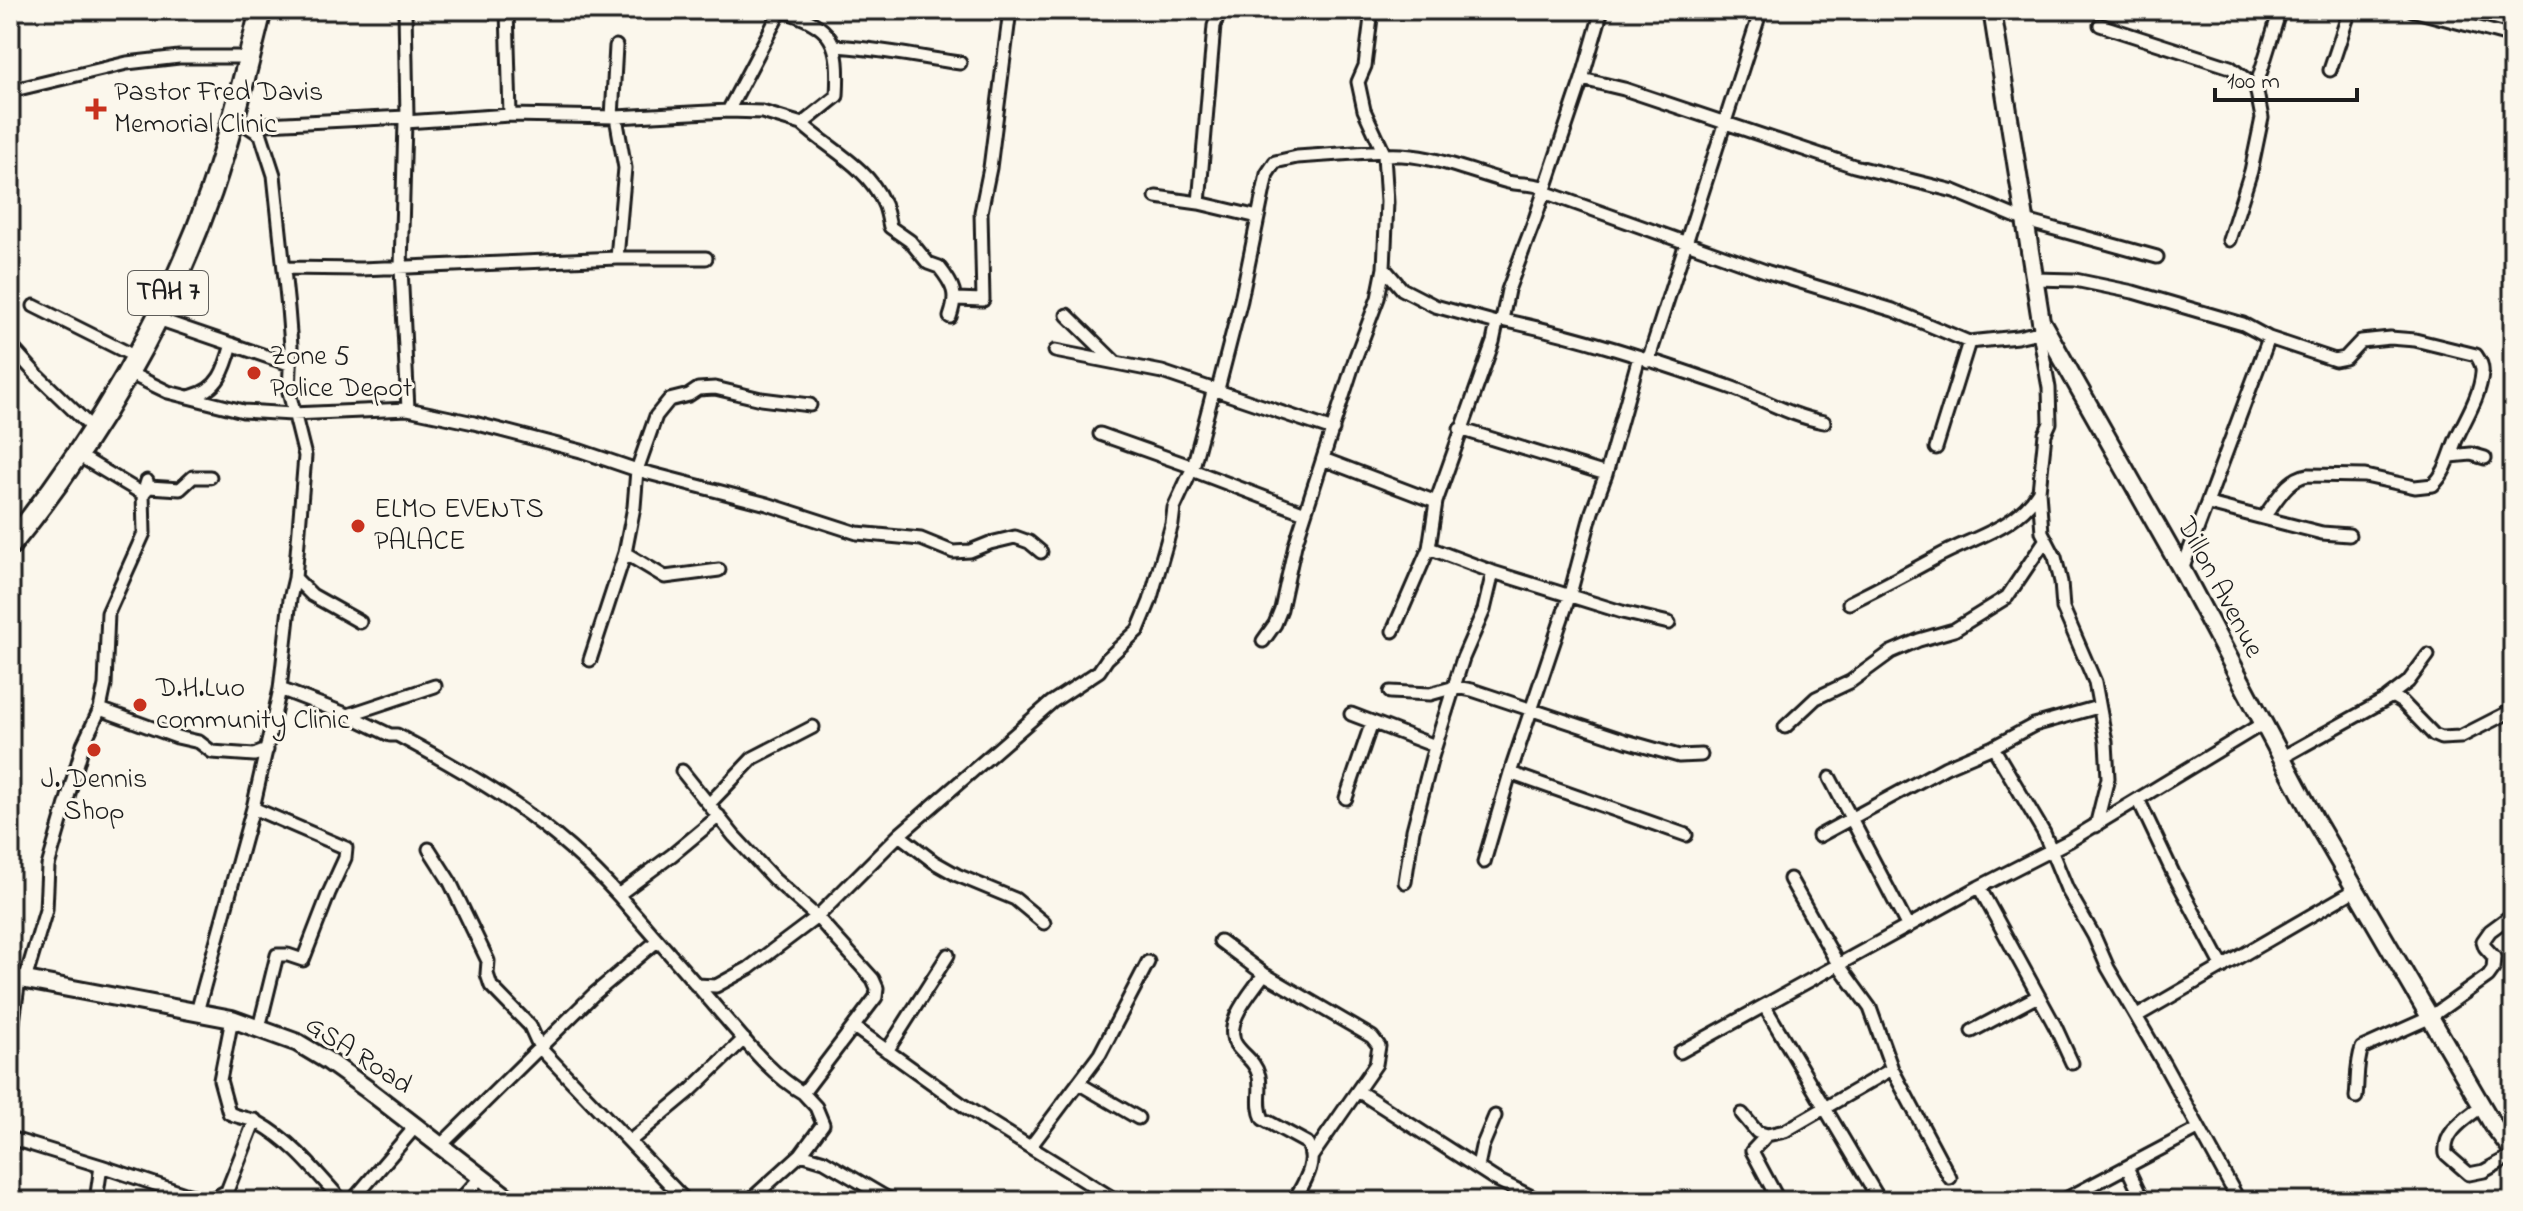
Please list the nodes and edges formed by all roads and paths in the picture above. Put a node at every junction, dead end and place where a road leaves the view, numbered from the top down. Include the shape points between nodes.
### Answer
1 (249, 10) edge
2 (261, 10) edge
3 (405, 10) edge
4 (507, 10) edge
5 (1010, 10) edge
6 (1220, 10) edge
7 (1372, 10) edge
8 (1602, 10) edge
9 (1761, 10) edge
10 (1992, 10) edge
11 (2280, 10) edge
12 (2350, 10) edge
13 (2415, 10) edge
14 (2100, 25) dead end
15 (2513, 37) edge
16 (616, 46) dead end
17 (834, 46) junction
18 (238, 57) junction
19 (960, 63) dead end
20 (2330, 70) dead end
21 (1582, 79) junction
22 (2256, 87) junction
23 (10, 91) edge
24 (728, 111) junction
25 (510, 115) junction
26 (614, 117) junction
27 (406, 120) junction
28 (239, 124) junction
29 (802, 124) junction
30 (1724, 124) junction
31 (1383, 153) junction
32 (1544, 190) junction
33 (1156, 197) dead end
34 (1199, 203) junction
35 (1258, 217) junction
36 (2026, 221) junction
37 (2229, 240) dead end
38 (1685, 242) junction
39 (2157, 257) dead end
40 (617, 258) junction
41 (706, 258) dead end
42 (284, 268) junction
43 (401, 268) junction
44 (1384, 268) junction
45 (2034, 279) junction
46 (956, 299) junction
47 (34, 306) dead end
48 (1067, 315) dead end
49 (950, 317) dead end
50 (155, 318) junction
51 (1500, 322) junction
52 (2040, 326) junction
53 (2269, 338) junction
54 (1969, 342) junction
55 (232, 344) junction
56 (10, 345) edge
57 (1055, 351) dead end
58 (1644, 359) junction
59 (126, 362) junction
60 (289, 364) junction
61 (1116, 364) junction
62 (1216, 389) junction
63 (187, 397) junction
64 (810, 405) dead end
65 (408, 409) junction
66 (292, 414) junction
67 (1824, 422) dead end
68 (89, 424) junction
69 (1460, 429) junction
70 (1333, 430) junction
71 (1100, 434) dead end
72 (1936, 448) dead end
73 (78, 455) junction
74 (2451, 456) junction
75 (2485, 458) dead end
76 (1323, 459) junction
77 (1192, 468) junction
78 (637, 470) junction
79 (1606, 474) junction
80 (210, 477) dead end
81 (147, 481) dead end
82 (2039, 491) junction
83 (143, 494) junction
84 (1436, 502) junction
85 (2209, 504) junction
86 (1305, 513) junction
87 (2263, 518) junction
88 (10, 527) edge
89 (2349, 535) dead end
90 (2044, 542) junction
91 (10, 545) edge
92 (1429, 548) junction
93 (1041, 552) dead end
94 (625, 553) junction
95 (719, 570) dead end
96 (2182, 570) junction
97 (1493, 572) junction
98 (295, 578) junction
99 (1570, 594) junction
100 (1849, 603) dead end
101 (360, 622) dead end
102 (1669, 623) dead end
103 (1393, 631) dead end
104 (1263, 641) dead end
105 (2428, 655) dead end
106 (590, 660) dead end
107 (435, 686) dead end
108 (1455, 687) junction
109 (280, 689) junction
110 (1390, 692) dead end
111 (2386, 698) junction
112 (2098, 707) junction
113 (100, 709) junction
114 (1533, 709) junction
115 (2513, 710) edge
116 (1351, 714) dead end
117 (348, 715) junction
118 (1372, 722) junction
119 (2262, 724) junction
120 (813, 727) dead end
121 (1785, 727) dead end
122 (1435, 746) junction
123 (1993, 747) junction
124 (267, 750) junction
125 (1701, 755) dead end
126 (2281, 758) junction
127 (682, 771) dead end
128 (1510, 773) junction
129 (1830, 778) dead end
130 (1346, 798) dead end
131 (2139, 801) junction
132 (709, 804) junction
133 (253, 808) junction
134 (719, 816) junction
135 (1850, 819) junction
136 (2096, 826) junction
137 (899, 835) junction
138 (1686, 835) dead end
139 (1819, 836) dead end
140 (429, 849) dead end
141 (2052, 850) junction
142 (1484, 862) dead end
143 (1790, 879) dead end
144 (1405, 882) dead end
145 (1979, 887) junction
146 (2355, 890) junction
147 (618, 895) junction
148 (2513, 914) edge
149 (817, 917) junction
150 (1044, 923) dead end
151 (1908, 927) junction
152 (657, 941) junction
153 (1220, 941) dead end
154 (948, 955) dead end
155 (1148, 962) dead end
156 (1838, 964) junction
157 (2223, 967) junction
158 (1264, 974) junction
159 (18, 978) edge
160 (696, 985) junction
161 (716, 986) junction
162 (2038, 996) junction
163 (708, 997) junction
164 (1765, 1007) junction
165 (197, 1012) junction
166 (2137, 1016) junction
167 (2429, 1018) junction
168 (232, 1019) junction
169 (854, 1027) junction
170 (259, 1028) junction
171 (1972, 1031) dead end
172 (744, 1039) junction
173 (10, 1043) edge
174 (540, 1048) junction
175 (887, 1051) junction
176 (1680, 1052) dead end
177 (2072, 1063) dead end
178 (1892, 1069) junction
179 (1078, 1083) junction
180 (1358, 1091) junction
181 (803, 1093) junction
182 (2356, 1097) dead end
183 (2482, 1106) junction
184 (1824, 1109) junction
185 (1742, 1114) dead end
186 (1495, 1116) dead end
187 (1138, 1118) dead end
188 (255, 1120) junction
189 (416, 1126) junction
190 (2198, 1129) junction
191 (1767, 1135) junction
192 (11, 1137) edge
193 (630, 1141) junction
194 (440, 1146) junction
195 (1031, 1146) junction
196 (2513, 1153) edge
197 (801, 1154) junction
198 (1312, 1156) junction
199 (101, 1166) junction
200 (1478, 1166) junction
201 (2127, 1167) junction
202 (481, 1177) junction
203 (1950, 1178) dead end
204 (1775, 1194) dead end
205 (1517, 1196) edge
206 (96, 1201) edge
207 (342, 1201) edge
208 (352, 1201) edge
209 (459, 1201) edge
210 (512, 1201) edge
211 (686, 1201) edge
212 (749, 1201) edge
213 (892, 1201) edge
214 (1117, 1201) edge
215 (1294, 1201) edge
216 (1540, 1201) edge
217 (1880, 1201) edge
218 (2062, 1201) edge
219 (2143, 1201) edge
220 (2239, 1201) edge

1 - 18 highway, TAH 7
2 - 28 highway, TAH 7
3 - 27 street
4 - 25 street
5 - 46 street via 981,212 983,300
6 - 34 street via 1214,26
7 - 31 street via 1358,82
8 - 21 street
9 - 30 street
10 - 36 street, Dillon Avenue
11 - 22 street
12 - 20 street
13 - 15 street
14 - 22 street via 2230,67
16 - 26 street
17 - 19 street
17 - 24 street via 824,28 781,10
17 - 29 street via 837,96
18 - 23 street via 127,63
18 - 59 highway, TAH 7 via 189,218
21 - 30 street
21 - 32 street
22 - 37 street via 2262,118
24 - 26 street
24 - 29 street via 762,112
25 - 26 street
25 - 27 street
26 - 40 street via 625,168
27 - 28 street
27 - 43 street
28 - 42 street via 261,135 274,175
28 - 50 highway, TAH 7
29 - 46 street via 868,180 883,202 890,227 939,267
30 - 36 street via 1954,191
30 - 38 street
31 - 32 street via 1426,158
31 - 35 street via 1275,162 1267,174
31 - 44 street
32 - 38 street
32 - 51 street
33 - 34 street
34 - 35 street
35 - 62 street
36 - 39 street
36 - 45 street, Dillon Avenue
38 - 54 street via 1893,310
38 - 58 street
40 - 41 street
40 - 43 street
42 - 43 street
42 - 60 street
43 - 65 street
44 - 51 street via 1402,289 1435,306
44 - 70 street
45 - 52 street, Dillon Avenue
45 - 53 street via 2075,280 2133,292 2243,324
46 - 49 street
47 - 59 street
48 - 61 street
50 - 55 street
50 - 59 highway, TAH 7
51 - 58 street via 1564,333
51 - 69 street
52 - 54 street via 2017,337
52 - 82 street via 2050,423
52 - 96 street, Dillon Avenue
53 - 74 street via 2335,360 2345,358 2361,341 2390,338 2476,355 2482,363 2479,387
53 - 85 street
54 - 72 street
55 - 60 street
55 - 63 street via 218,381 209,391
56 - 68 street
57 - 61 street
58 - 67 street
58 - 79 street
59 - 63 street via 160,389
59 - 68 highway, TAH 7
60 - 66 street
61 - 62 street
62 - 70 street
62 - 77 street
63 - 66 street via 243,411
64 - 78 street via 698,389 669,400 656,416
65 - 66 street
65 - 78 street via 560,445
66 - 98 street via 305,456
68 - 73 highway, TAH 7
68 - 88 highway, TAH 7
69 - 79 street
69 - 84 street
70 - 76 street
71 - 77 street
73 - 83 street
73 - 91 highway, TAH 7
74 - 75 street
74 - 87 street via 2433,485 2415,487 2365,476 2299,476
76 - 84 street
76 - 86 street
77 - 86 street
77 - 137 street via 1174,508 1138,630 1099,671 1052,702
78 - 93 street via 857,533 921,539 953,552 1015,537
78 - 94 street
79 - 99 street
80 - 83 street via 193,477 180,489 149,487
81 - 83 street
82 - 90 street
82 - 100 street via 2006,525
83 - 113 street via 144,533 108,613
84 - 92 street
85 - 87 street
85 - 96 street
86 - 104 street via 1281,609
87 - 89 street
90 - 112 street via 2055,557 2063,608 2095,682
90 - 121 street via 2007,597 1954,630 1891,652 1850,682 1816,698
92 - 97 street
92 - 103 street
94 - 95 street via 665,577
94 - 106 street
96 - 119 street, Dillon Avenue
97 - 99 street
97 - 108 street
98 - 101 street via 312,595
98 - 109 street
99 - 102 street
99 - 114 street
105 - 111 street via 2408,682
107 - 117 street
108 - 110 street via 1430,694
108 - 114 street
108 - 122 street
109 - 117 street
109 - 124 street
111 - 115 street via 2397,697 2441,738 2460,737
111 - 126 street
112 - 123 street via 2034,725
112 - 136 street via 2108,778
113 - 124 street via 199,742 212,752 254,755
113 - 159 street via 83,745 48,866 46,910
114 - 125 street via 1679,756
114 - 128 street
116 - 118 street
117 - 147 street via 475,776 565,841
118 - 122 street
118 - 130 street
119 - 126 street, Dillon Avenue
119 - 131 street
120 - 132 street via 753,758
122 - 144 street
123 - 135 street
123 - 141 street
124 - 133 street
126 - 146 street, Dillon Avenue
127 - 132 street
128 - 138 street
128 - 142 street
129 - 135 street
131 - 136 street
131 - 157 street
132 - 134 street
133 - 165 street
133 - 170 street via 346,848 303,960 277,955
134 - 147 street
134 - 149 street via 774,879
135 - 139 street
135 - 151 street
136 - 141 street
137 - 149 street
137 - 150 street via 957,875 1015,899
140 - 174 street via 488,961 491,986 530,1026
141 - 145 street
141 - 166 street via 2067,889
143 - 156 street
145 - 151 street
145 - 162 street
146 - 157 street
146 - 167 street, Dillon Avenue
147 - 152 street
148 - 167 street via 2483,941 2494,957 2490,973
149 - 161 street
149 - 169 street via 877,988
151 - 156 street
152 - 160 street
152 - 174 street
153 - 158 street
154 - 175 street
155 - 179 street via 1112,1035
156 - 164 street
156 - 178 street via 1870,1008
157 - 166 street
158 - 180 street via 1377,1042 1376,1064
158 - 198 street via 1232,1032 1258,1074 1263,1119 1307,1143
159 - 165 street, GSA Road
159 - 173 street
160 - 161 street
160 - 163 street
161 - 163 street
162 - 171 street
162 - 177 street
163 - 172 street
164 - 176 street
164 - 184 street
165 - 168 street, GSA Road
166 - 190 street
167 - 182 street via 2362,1048
167 - 183 street, Dillon Avenue
168 - 170 street, GSA Road
168 - 188 street via 220,1080 229,1113
169 - 175 street
169 - 181 street
170 - 189 street, GSA Road via 328,1061
172 - 181 street
172 - 193 street
174 - 193 street
174 - 194 street
175 - 195 street
178 - 184 street
178 - 203 street
179 - 187 street
179 - 195 street
180 - 198 street
180 - 200 street
181 - 197 street via 823,1124
183 - 196 street, Dillon Avenue
183 - 196 street via 2451,1132 2446,1154 2469,1174
184 - 191 street
184 - 217 street
185 - 191 street via 1757,1132
186 - 200 street
188 - 199 street via 227,1191 210,1200
188 - 207 street via 300,1152
189 - 194 street, GSA Road
189 - 208 street
190 - 201 street
190 - 220 street
191 - 204 street via 1752,1151
192 - 199 street
193 - 211 street
194 - 202 street, GSA Road
195 - 214 street
197 - 212 street
197 - 213 street via 824,1161
198 - 215 street
199 - 206 street
200 - 205 street
201 - 218 street
201 - 219 street
202 - 209 street
202 - 210 street, GSA Road
205 - 216 street

